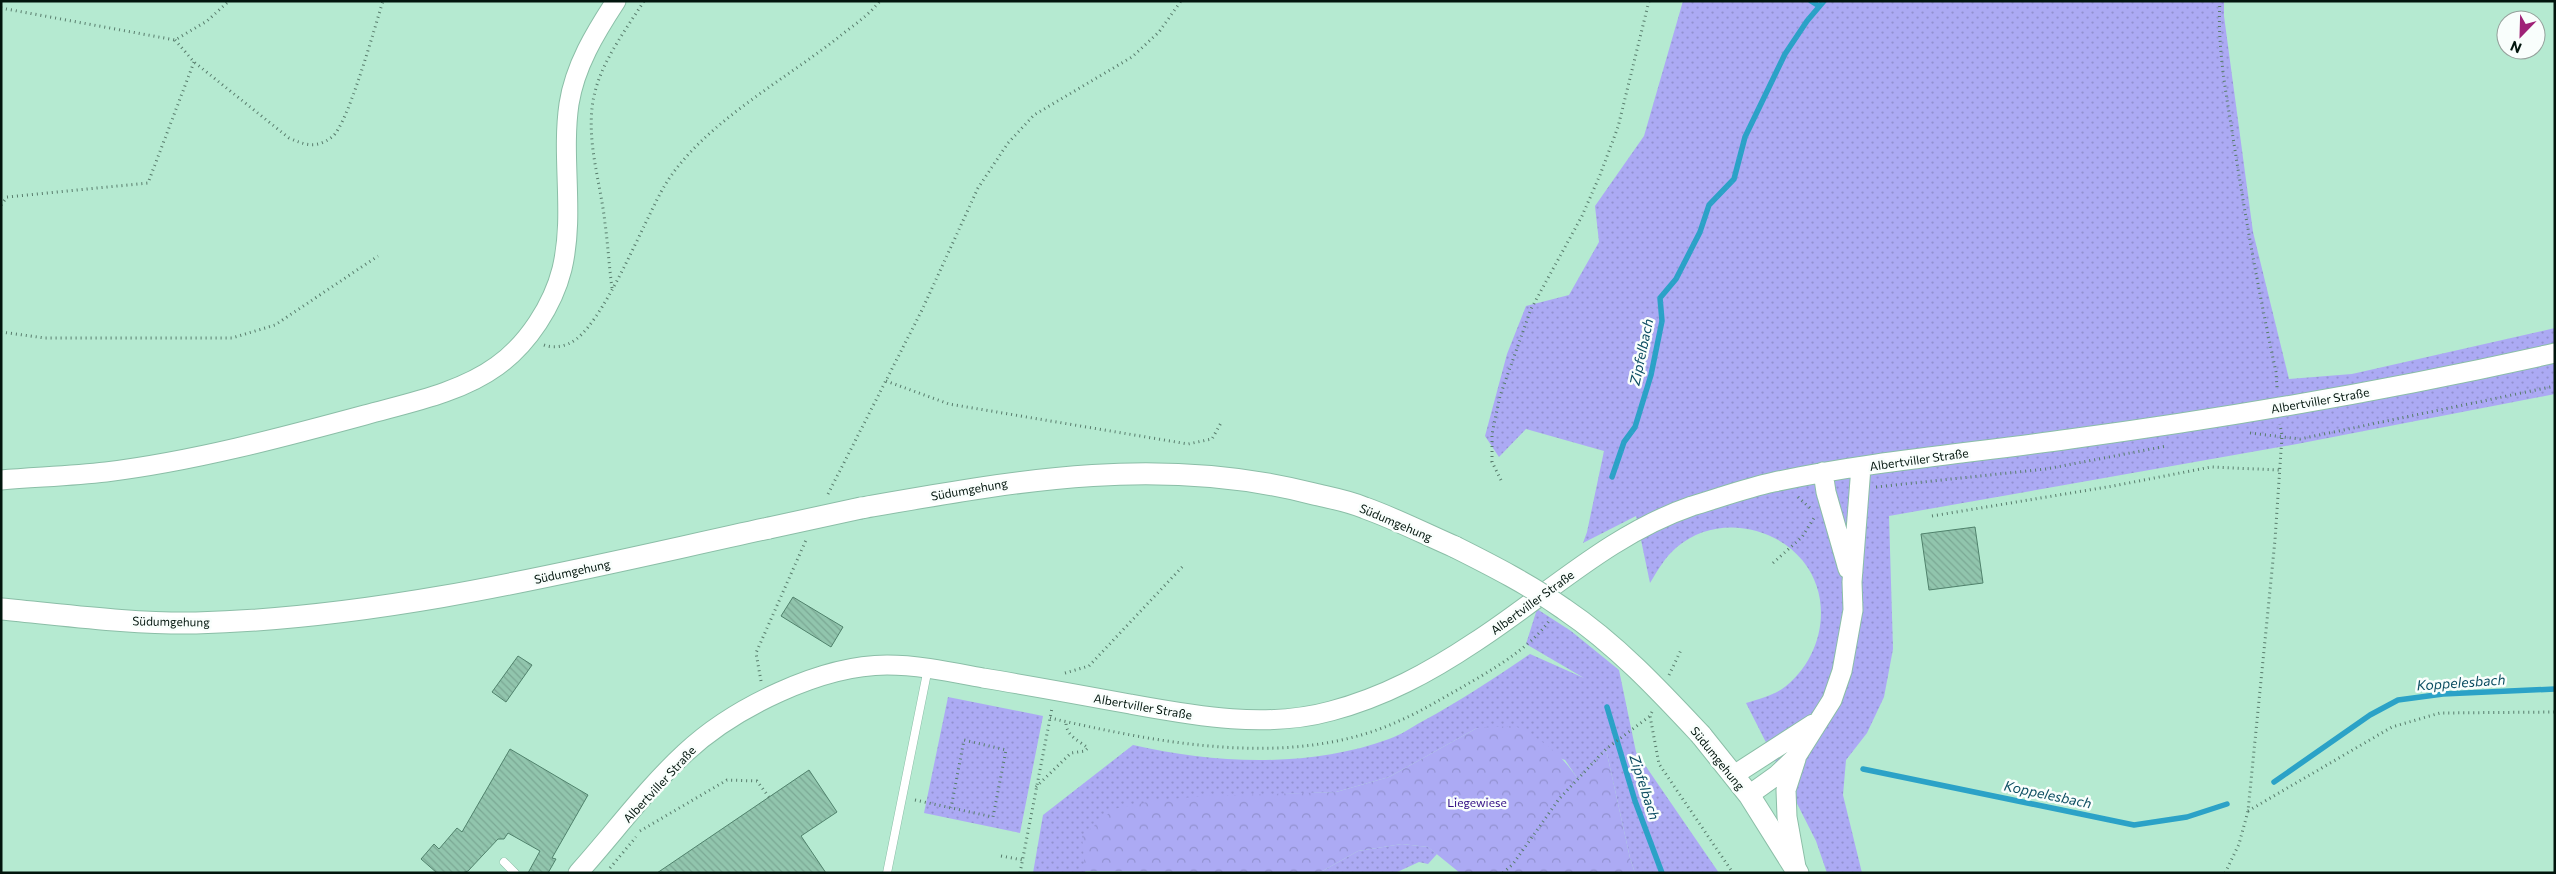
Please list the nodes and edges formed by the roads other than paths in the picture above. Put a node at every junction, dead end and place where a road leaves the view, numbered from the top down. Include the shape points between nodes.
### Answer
1 (616, 1) edge
2 (2555, 353) edge
3 (1862, 467) junction
4 (1823, 472) junction
5 (1, 480) edge
6 (1852, 582) junction
7 (1, 609) edge
8 (928, 668) junction
9 (1820, 719) junction
10 (1796, 757) junction
11 (1734, 775) junction
12 (1748, 795) junction
13 (504, 862) dead end
14 (1797, 870) edge
15 (515, 873) edge
16 (578, 873) edge
17 (887, 873) edge

1 - 5 street via 580,65 569,104 567,232 561,270 545,310 528,338 498,366 465,384 301,433 189,458 106,472
2 - 3 street, Albertviller Straße via 2278,408
3 - 4 street, Albertviller Straße
3 - 6 street
4 - 6 street
4 - 8 street, Albertviller Straße via 1768,483 1686,508 1655,522 1596,556 1476,642 1418,678 1369,700 1325,713 1274,720 1226,719
6 - 9 street via 1853,610 1842,672 1832,700
7 - 11 main road, Südumgehung, bridge via 195,623 307,616 427,600 861,508 1007,482 1183,473 1276,484 1364,507 1517,579 1566,610 1655,685
8 - 16 street, Albertviller Straße via 883,664 837,672 765,698 726,721 685,752
8 - 17 lane
9 - 10 street
9 - 11 street
10 - 12 street
10 - 14 street via 1786,790 1787,818
11 - 12 main road, Südumgehung
12 - 14 main road, Südumgehung
13 - 15 lane

